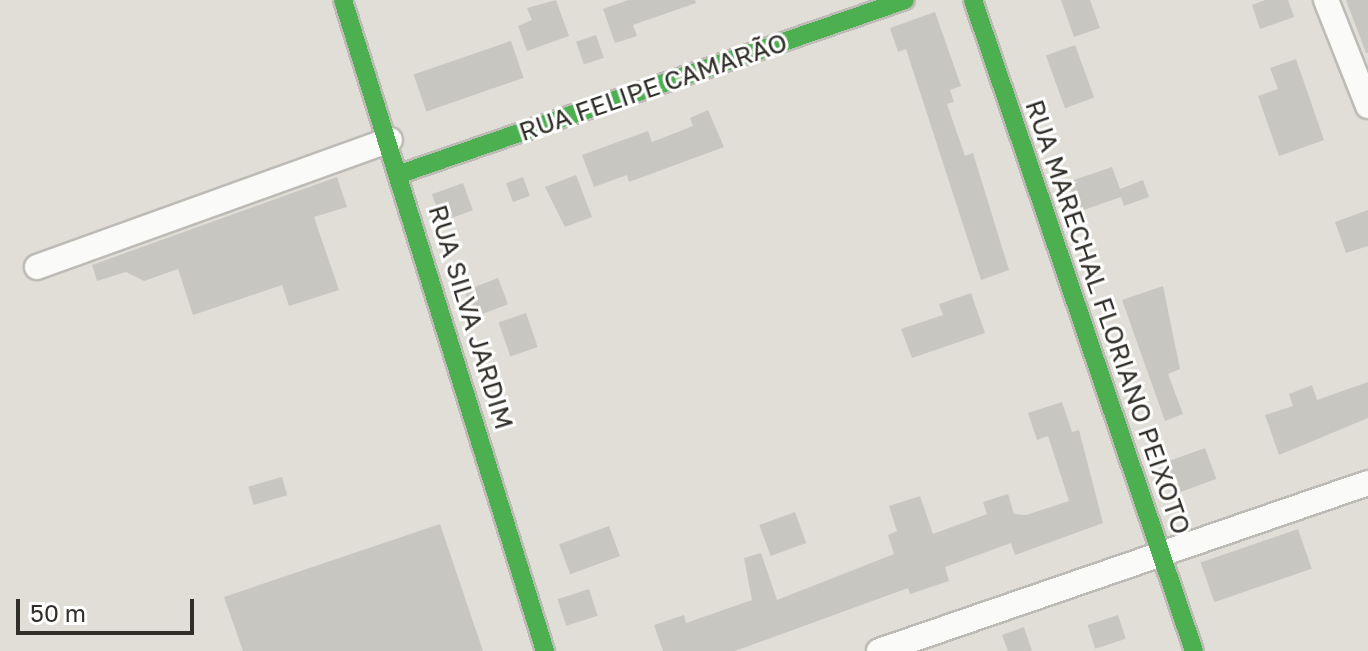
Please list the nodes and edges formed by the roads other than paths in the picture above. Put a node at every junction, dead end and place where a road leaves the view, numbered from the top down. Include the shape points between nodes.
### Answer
1 (343, 0) edge
2 (905, 0) edge
3 (973, 0) edge
4 (1326, 0) edge
5 (1368, 106) edge
6 (390, 140) junction
7 (400, 174) junction
8 (37, 267) dead end
9 (1368, 483) edge
10 (1161, 552) junction
11 (545, 651) edge
12 (879, 651) edge
13 (1194, 651) edge

1 - 6 street, RUA SILVA JARDIM
2 - 7 street, RUA FELIPE CAMARÃO
3 - 10 street, RUA MARECHAL FLORIANO PEIXOTO
4 - 5 street
6 - 7 street, RUA SILVA JARDIM
6 - 8 street
7 - 11 street, RUA SILVA JARDIM
9 - 10 street
10 - 12 street
10 - 13 street, RUA MARECHAL FLORIANO PEIXOTO

